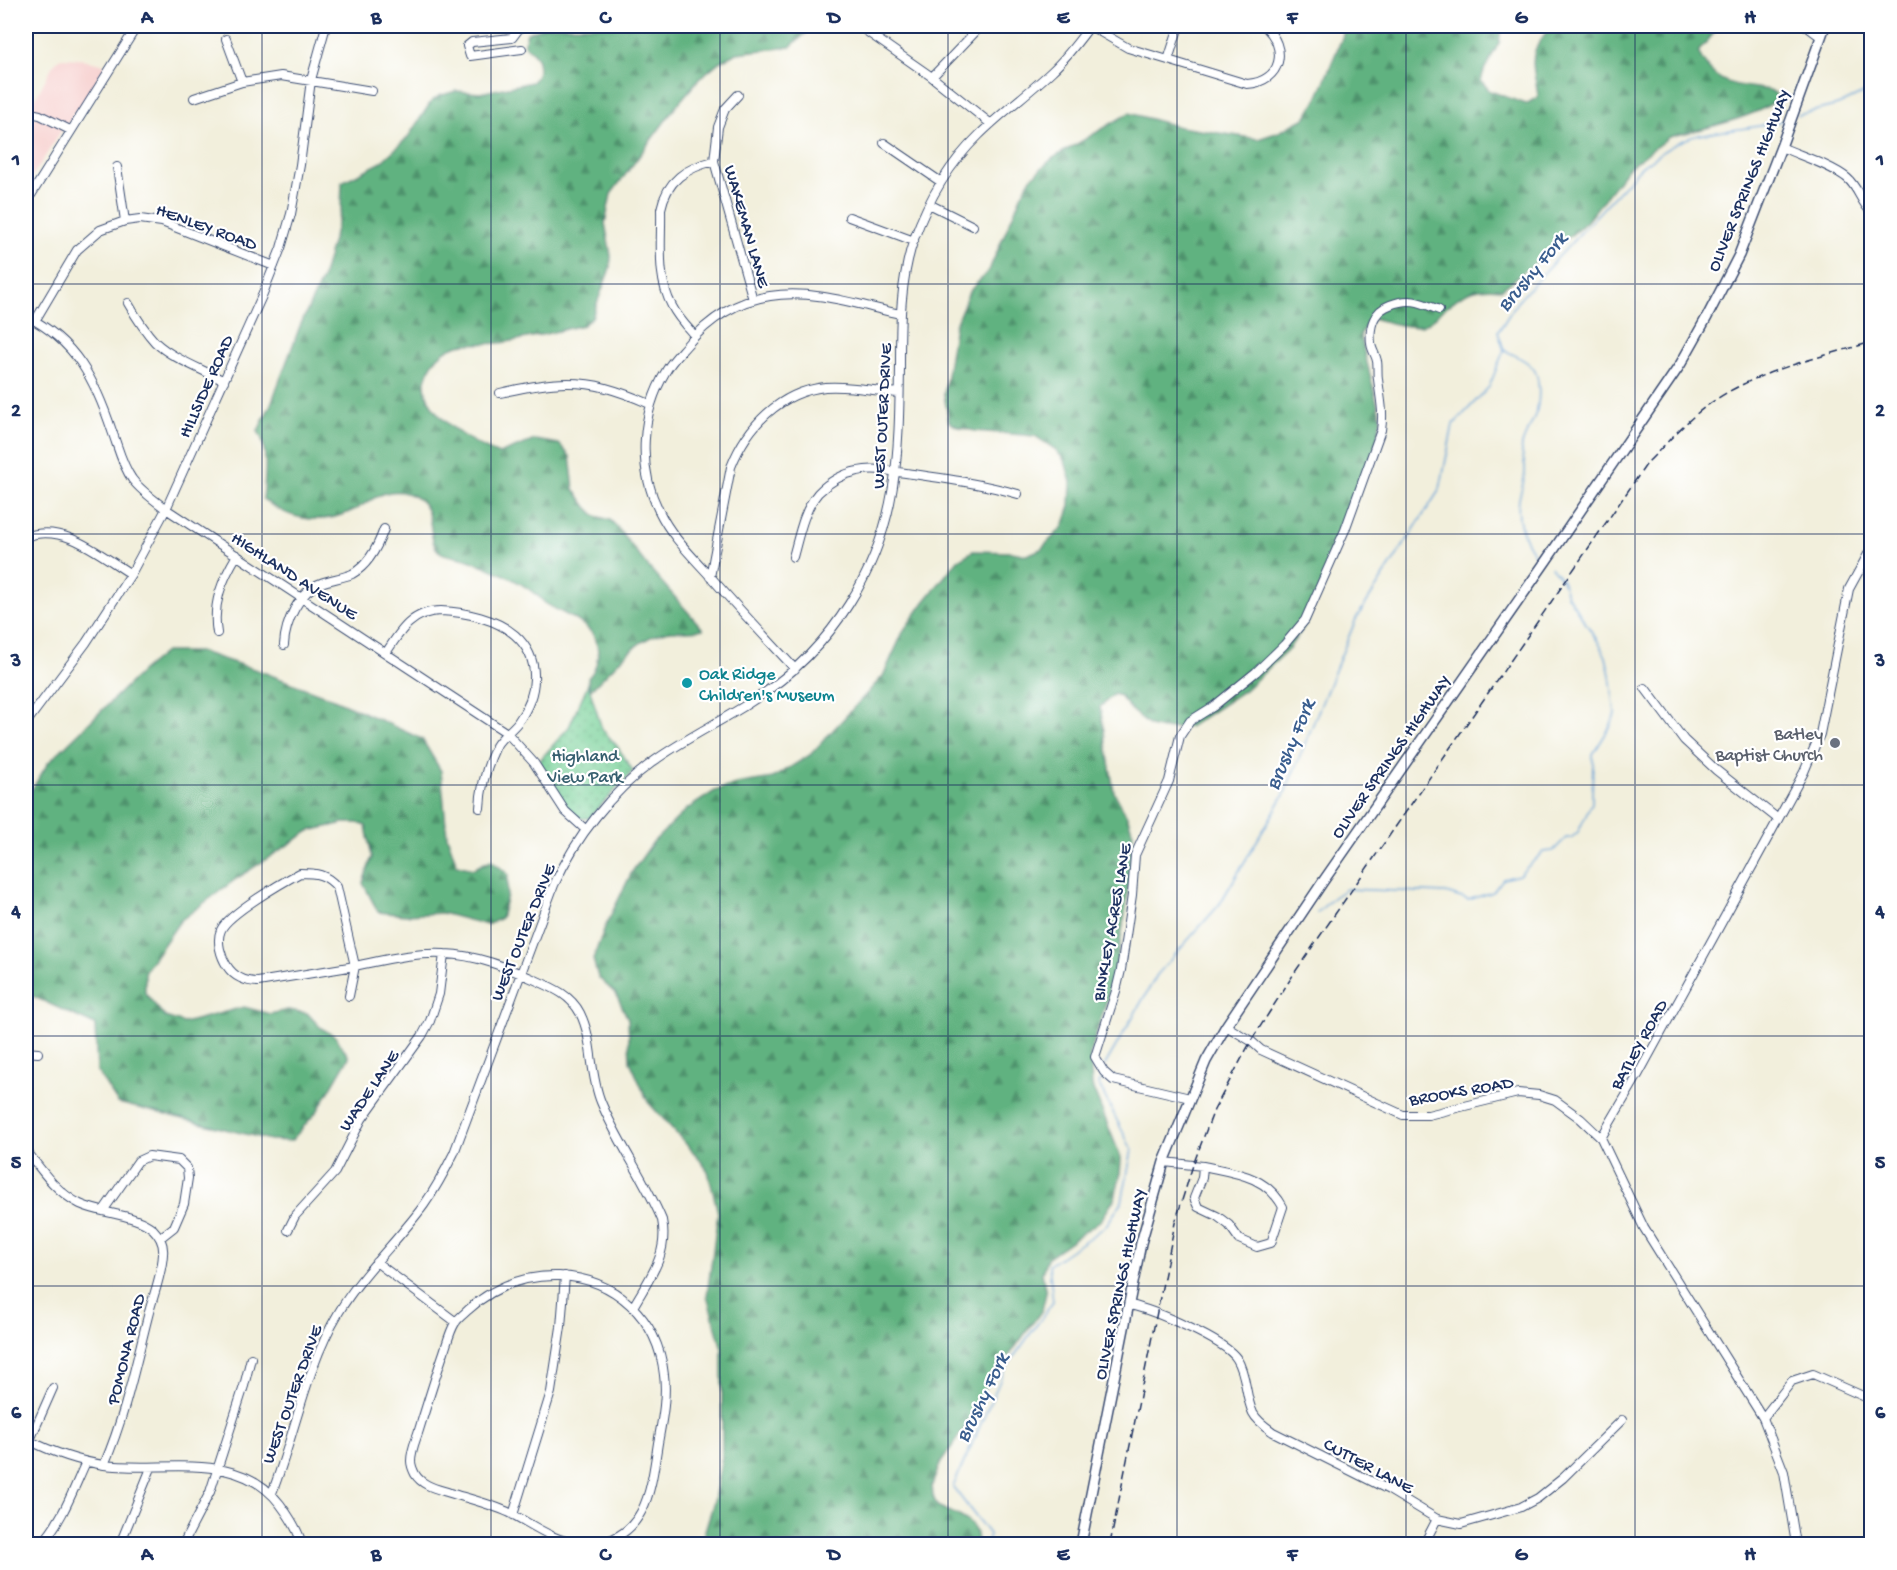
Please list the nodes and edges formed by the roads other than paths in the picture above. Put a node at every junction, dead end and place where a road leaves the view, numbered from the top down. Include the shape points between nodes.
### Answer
1 (137, 26) edge
2 (326, 26) edge
3 (477, 26) edge
4 (483, 26) edge
5 (518, 26) edge
6 (981, 26) edge
7 (1090, 26) edge
8 (1179, 26) edge
9 (1264, 26) edge
10 (1806, 26) edge
11 (1825, 26) edge
12 (866, 31) dead end
13 (1821, 37) junction
14 (226, 39) dead end
15 (522, 49) dead end
16 (1168, 60) junction
17 (932, 77) junction
18 (311, 80) junction
19 (242, 82) junction
20 (372, 92) dead end
21 (738, 95) dead end
22 (194, 98) dead end
23 (26, 112) edge
24 (991, 124) junction
25 (70, 130) junction
26 (884, 143) dead end
27 (1781, 147) junction
28 (714, 160) junction
29 (117, 167) dead end
30 (941, 182) junction
31 (26, 203) edge
32 (929, 204) junction
33 (1872, 213) edge
34 (849, 218) dead end
35 (125, 221) junction
36 (973, 226) dead end
37 (914, 241) junction
38 (274, 266) junction
39 (753, 300) junction
40 (128, 303) dead end
41 (1439, 310) dead end
42 (900, 314) junction
43 (26, 316) edge
44 (35, 321) junction
45 (695, 336) junction
46 (224, 381) junction
47 (500, 393) dead end
48 (899, 393) junction
49 (650, 404) junction
50 (896, 472) junction
51 (1018, 494) dead end
52 (166, 509) junction
53 (384, 529) dead end
54 (26, 537) edge
55 (1872, 547) edge
56 (237, 555) junction
57 (793, 557) dead end
58 (131, 574) junction
59 (710, 577) junction
60 (303, 598) junction
61 (217, 633) dead end
62 (284, 645) dead end
63 (386, 653) junction
64 (795, 669) junction
65 (1645, 688) dead end
66 (26, 723) edge
67 (507, 733) junction
68 (480, 808) dead end
69 (1778, 819) junction
70 (586, 830) junction
71 (444, 954) junction
72 (355, 966) junction
73 (521, 974) junction
74 (348, 996) dead end
75 (1226, 1026) junction
76 (26, 1052) edge
77 (38, 1053) dead end
78 (1190, 1098) junction
79 (1601, 1138) junction
80 (26, 1150) edge
81 (1164, 1162) junction
82 (1203, 1166) junction
83 (103, 1211) junction
84 (288, 1230) dead end
85 (160, 1238) junction
86 (376, 1262) junction
87 (565, 1276) junction
88 (1130, 1305) junction
89 (633, 1306) junction
90 (456, 1322) junction
91 (251, 1358) dead end
92 (53, 1388) dead end
93 (1872, 1400) edge
94 (1763, 1418) junction
95 (1622, 1420) dead end
96 (27, 1440) edge
97 (26, 1449) edge
98 (86, 1462) junction
99 (104, 1465) junction
100 (151, 1468) junction
101 (219, 1468) junction
102 (272, 1493) junction
103 (513, 1515) junction
104 (1437, 1520) junction
105 (41, 1545) edge
106 (120, 1545) edge
107 (183, 1545) edge
108 (302, 1545) edge
109 (579, 1545) edge
110 (595, 1545) edge
111 (1081, 1545) edge
112 (1424, 1545) edge
113 (1796, 1545) edge

1 - 25 street
2 - 18 street, HILLSIDE ROAD
3 - 4 highway
5 - 15 street via 512,38 472,42 467,51 470,56
6 - 17 street
7 - 16 street via 1128,48
7 - 24 street, WEST OUTER DRIVE via 1052,72
8 - 16 street
9 - 16 street via 1275,38 1279,55 1274,72 1259,83 1247,84
10 - 13 street
11 - 13 main road, OLIVER SPRINGS HIGHWAY
12 - 17 street
13 - 27 main road, OLIVER SPRINGS HIGHWAY
14 - 19 street
17 - 24 street
18 - 19 street via 281,76
18 - 20 street
18 - 38 street, HILLSIDE ROAD via 296,192
19 - 22 street
21 - 28 street, WAKEMAN LANE via 725,110 718,127
23 - 25 street
24 - 30 street, WEST OUTER DRIVE
25 - 31 street
26 - 30 street
27 - 33 street via 1848,179
27 - 75 main road, OLIVER SPRINGS HIGHWAY via 1739,255 1680,365
28 - 39 street, WAKEMAN LANE
28 - 45 street via 675,179 661,209 662,271 668,296 675,313
29 - 35 street
30 - 32 street, WEST OUTER DRIVE
32 - 36 street
32 - 37 street, WEST OUTER DRIVE
34 - 37 street
35 - 38 street, HENLEY ROAD via 162,222
35 - 44 street, HENLEY ROAD via 100,230 77,250
37 - 42 street, WEST OUTER DRIVE
38 - 46 street, HILLSIDE ROAD
39 - 42 street via 807,295
39 - 45 street via 721,314
40 - 46 street via 156,343
41 - 78 street, BINKLEY ACRES LANE via 1404,300 1376,314 1371,344 1377,361 1381,430 1345,530 1305,620 1256,672 1190,721 1180,736 1168,782 1138,846 1121,970 1097,1060 1113,1080
42 - 48 street, WEST OUTER DRIVE
43 - 44 street, HIGHLAND AVENUE
44 - 52 street, HIGHLAND AVENUE via 63,342 84,366 102,401 125,468 144,492
45 - 49 street via 667,368
46 - 52 street, HILLSIDE ROAD
47 - 49 street via 574,382 605,387
48 - 50 street, WEST OUTER DRIVE
48 - 59 street via 847,387 814,389 781,402 759,420 731,467
49 - 59 street via 645,456 651,490 665,524
50 - 51 street via 958,480
50 - 57 street via 859,470 824,487 802,522
50 - 64 street, WEST OUTER DRIVE via 885,525 865,578 827,636
52 - 56 street, HIGHLAND AVENUE
52 - 58 street, HILLSIDE ROAD
53 - 60 street via 363,565 353,573 319,583
54 - 58 street via 43,532 70,537
55 - 69 street, BATLEY ROAD via 1849,589 1820,734
56 - 60 street, HIGHLAND AVENUE
56 - 61 street via 218,595
58 - 66 street, HILLSIDE ROAD via 81,651
59 - 64 street
60 - 62 street via 285,629
60 - 63 street, HIGHLAND AVENUE
63 - 67 street, HIGHLAND AVENUE
63 - 67 street via 406,624 432,611 469,615 511,632 530,653 534,680 520,719
64 - 70 street, WEST OUTER DRIVE via 744,707 654,761 622,788
65 - 69 street via 1684,740
67 - 68 street via 484,775
67 - 70 street, HIGHLAND AVENUE via 534,762 565,811
69 - 79 street, BATLEY ROAD
70 - 73 street, WEST OUTER DRIVE via 554,885
71 - 72 street
71 - 73 street via 484,961
71 - 84 street, WADE LANE via 439,993 422,1036 362,1119 335,1172 295,1216
72 - 72 street via 337,887 321,875 300,873 288,879 237,914 221,930 219,947 223,960 234,973 250,982
72 - 74 street
73 - 86 street, WEST OUTER DRIVE via 454,1153 423,1205
73 - 89 street via 558,990 579,1011 588,1035 592,1074 601,1102 662,1220 662,1253
75 - 78 main road, OLIVER SPRINGS HIGHWAY
75 - 79 street, BROOKS ROAD via 1262,1050 1403,1115 1428,1115 1518,1093 1539,1095 1555,1100
76 - 77 street
78 - 81 main road, OLIVER SPRINGS HIGHWAY
79 - 94 street via 1644,1228
80 - 83 street via 61,1193 81,1205
81 - 82 street
81 - 88 main road, OLIVER SPRINGS HIGHWAY via 1141,1243
82 - 82 street via 1194,1198 1198,1207 1217,1216 1239,1239 1257,1248 1271,1243 1283,1207 1277,1196 1252,1176
83 - 85 street via 143,1223
83 - 85 street via 138,1161 149,1156 179,1160 187,1168 187,1193 174,1227
85 - 99 street, POMONA ROAD via 163,1255 132,1383
86 - 90 street
86 - 102 street, WEST OUTER DRIVE via 346,1299 328,1333
87 - 89 street via 608,1288
87 - 90 street via 542,1275 510,1283 481,1299
87 - 103 street via 550,1392
88 - 104 street, CUTTER LANE via 1223,1346 1236,1357 1253,1413 1261,1424 1389,1490
88 - 111 main road, OLIVER SPRINGS HIGHWAY
89 - 110 street via 654,1340 664,1370 657,1453 648,1499 638,1518 621,1535
90 - 103 street via 431,1389 412,1453 412,1466 421,1482
91 - 101 street
92 - 96 street
93 - 94 street via 1813,1374 1792,1381
94 - 113 street via 1784,1472
95 - 104 street, CUTTER LANE via 1538,1498 1521,1507 1461,1524
96 - 97 street
96 - 98 street
98 - 99 street
98 - 105 street via 50,1535
99 - 100 street
100 - 101 street
100 - 106 street
101 - 102 street via 253,1480
101 - 107 street
102 - 108 street via 288,1514
103 - 109 street via 558,1540
104 - 112 street

